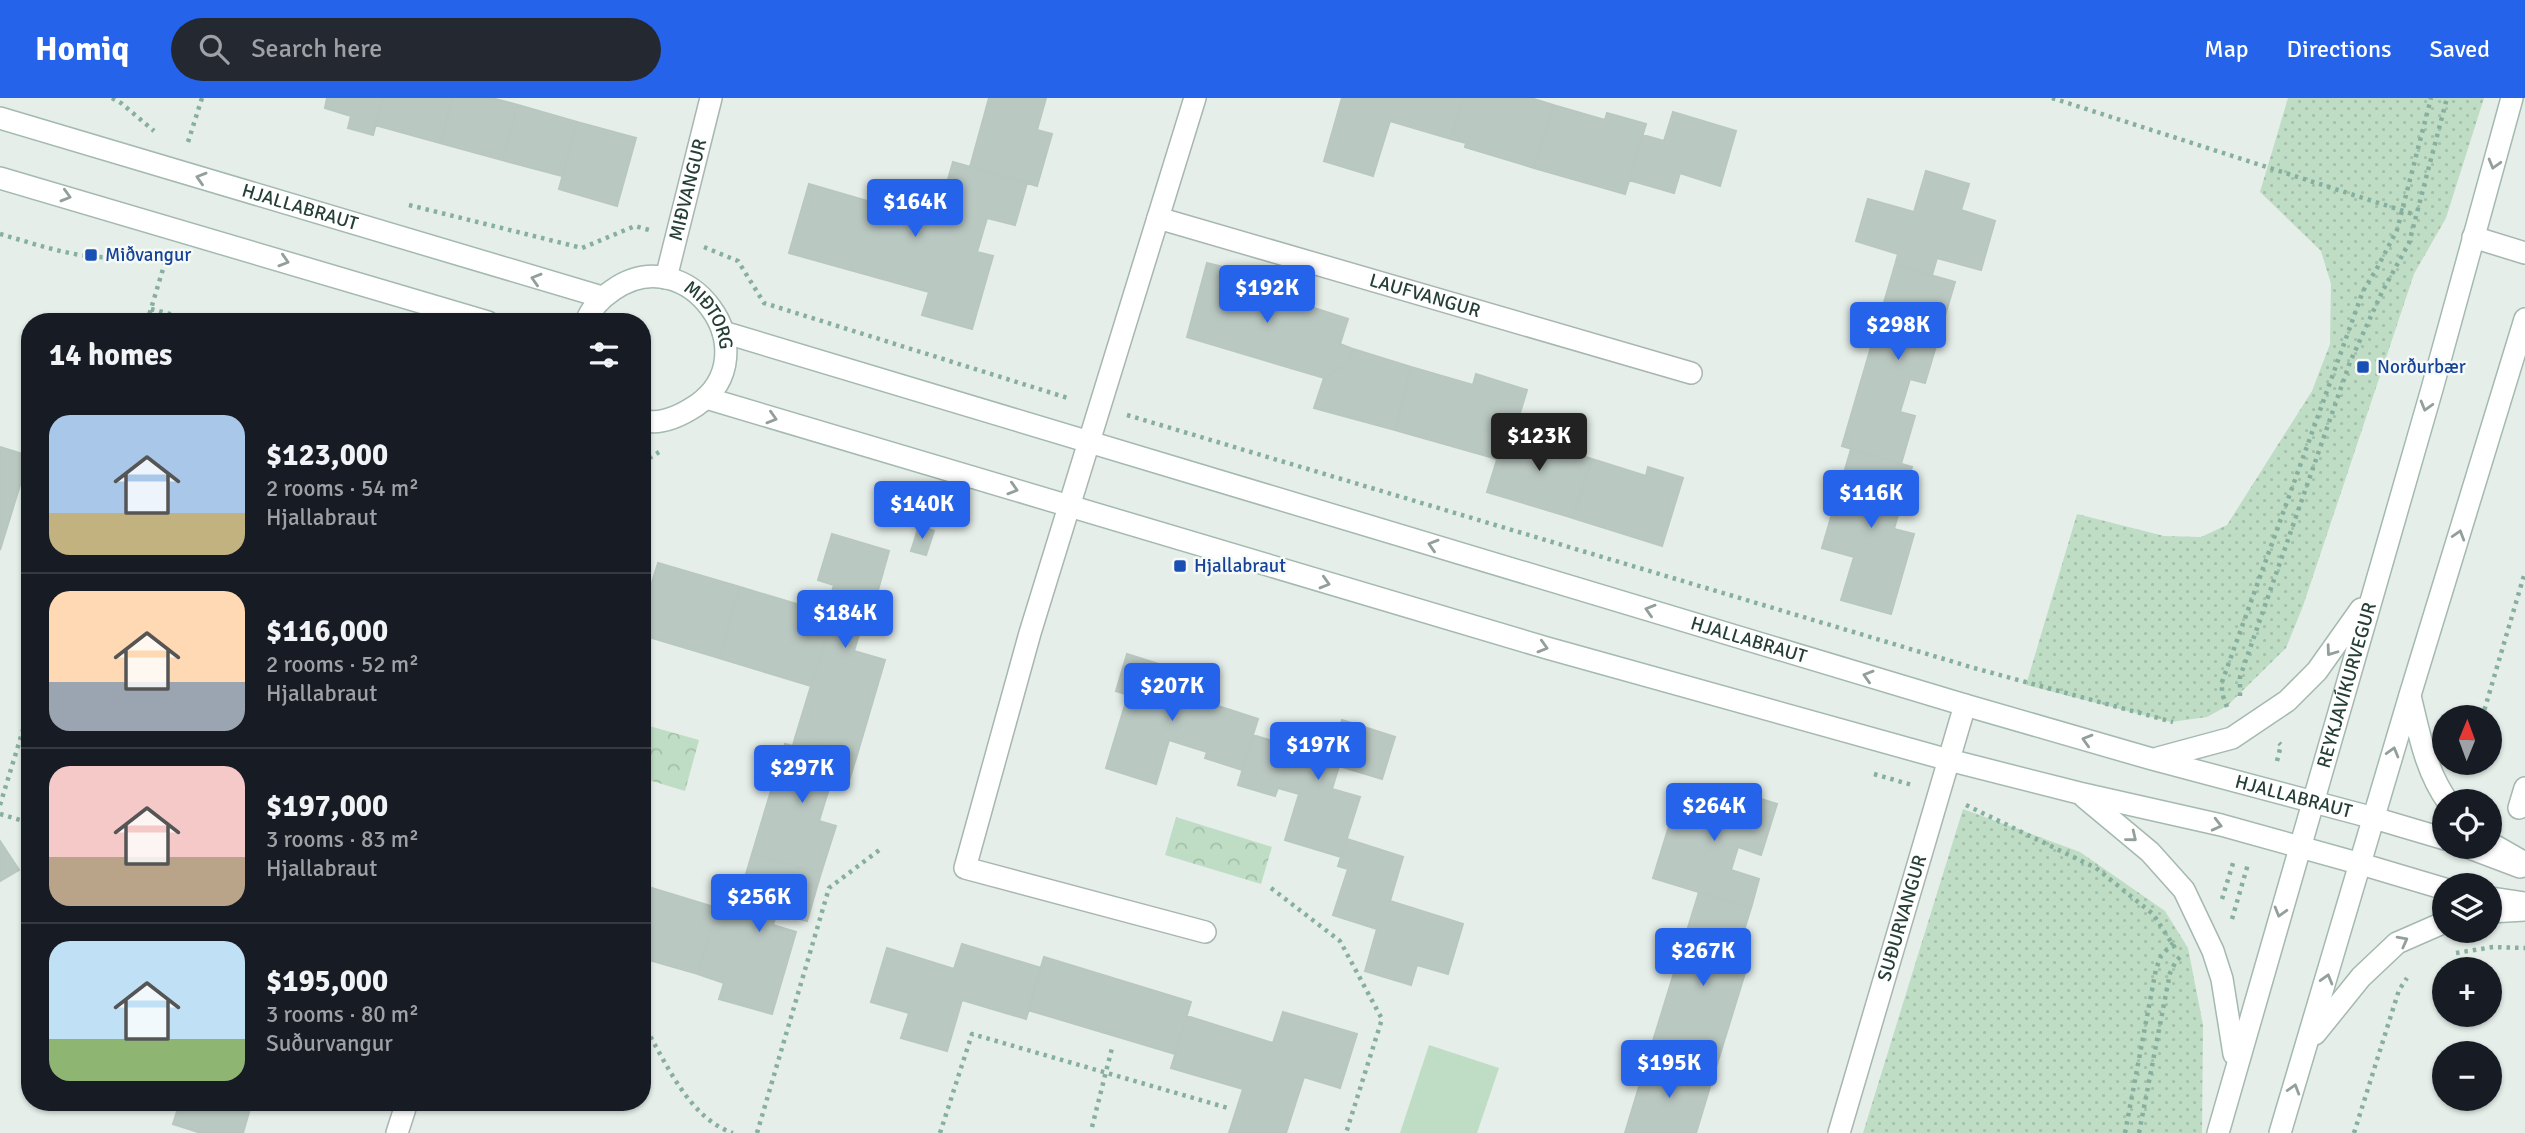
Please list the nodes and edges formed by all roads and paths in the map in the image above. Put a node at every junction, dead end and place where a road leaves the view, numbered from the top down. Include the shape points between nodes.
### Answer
1 (112, 98) edge
2 (202, 98) edge
3 (1195, 98) edge
4 (2052, 98) edge
5 (2431, 98) edge
6 (2447, 98) edge
7 (2512, 98) edge
8 (706, 99) edge
9 (0, 118) edge
10 (156, 134) dead end
11 (186, 149) dead end
12 (0, 178) edge
13 (397, 202) dead end
14 (2402, 210) junction
15 (2416, 215) junction
16 (1158, 218) junction
17 (0, 234) edge
18 (676, 236) junction
19 (2473, 237) junction
20 (148, 252) dead end
21 (2525, 253) edge
22 (666, 278) junction
23 (602, 297) junction
24 (151, 309) dead end
25 (166, 313) edge
26 (458, 313) edge
27 (592, 313) edge
28 (2525, 319) edge
29 (723, 332) junction
30 (1690, 373) dead end
31 (706, 398) junction
32 (1101, 408) junction
33 (651, 422) edge
34 (1090, 442) junction
35 (1068, 506) junction
36 (2525, 572) edge
37 (2371, 596) junction
38 (2410, 695) junction
39 (1965, 705) junction
40 (2486, 705) edge
41 (2227, 706) junction
42 (2217, 712) dead end
43 (2183, 720) dead end
44 (2252, 724) junction
45 (21, 736) edge
46 (2152, 759) junction
47 (1949, 760) junction
48 (2276, 764) dead end
49 (2438, 789) edge
50 (1941, 793) junction
51 (2079, 793) junction
52 (2311, 801) junction
53 (0, 805) edge
54 (0, 814) edge
55 (2374, 818) junction
56 (21, 820) edge
57 (2432, 835) edge
58 (2299, 847) junction
59 (883, 848) dead end
60 (2502, 850) edge
61 (2234, 859) dead end
62 (2498, 859) edge
63 (2249, 862) dead end
64 (2525, 863) edge
65 (2361, 864) junction
66 (2525, 869) edge
67 (2432, 885) edge
68 (1271, 888) dead end
69 (2502, 900) edge
70 (2525, 903) edge
71 (2525, 909) edge
72 (2502, 911) edge
73 (2432, 928) edge
74 (1205, 932) dead end
75 (2204, 932) junction
76 (2172, 944) junction
77 (2525, 948) edge
78 (2449, 954) dead end
79 (2412, 969) dead end
80 (651, 1037) edge
81 (2308, 1044) junction
82 (1112, 1048) dead end
83 (2235, 1067) junction
84 (1106, 1073) junction
85 (1228, 1108) dead end
86 (404, 1111) edge
87 (1092, 1127) dead end
88 (397, 1133) edge
89 (733, 1133) edge
90 (757, 1133) edge
91 (940, 1133) edge
92 (1346, 1133) edge
93 (1839, 1133) edge
94 (2125, 1133) edge
95 (2139, 1133) edge
96 (2218, 1133) edge
97 (2280, 1133) edge
98 (2354, 1133) edge

1 - 10 path
2 - 11 path
3 - 16 main road
4 - 14 path
5 - 14 path
6 - 15 path
7 -> 19 main road, REYKJAVÍKURVEGUR
8 - 18 main road, MIÐVANGUR
23 -> 9 main road, HJALLABRAUT
12 -> 26 main road
13 - 18 path via 582,248 635,226
14 - 15 path
14 - 41 path via 2397,230 2363,290 2222,682
15 - 44 path via 2409,243 2350,362 2239,677 2240,698
16 - 30 main road, LAUFVANGUR
16 - 32 main road
17 - 20 path via 100,257
18 - 22 main road, MIÐVANGUR
18 - 32 path via 738,261 764,303
19 - 21 main road
19 -> 37 main road, REYKJAVÍKURVEGUR
22 - 23 main road, MIÐTORG via 643,277
22 - 29 main road, MIÐTORG via 696,291 718,316
23 - 27 main road, MIÐTORG
24 - 25 path
38 -> 28 main road
29 - 31 main road, MIÐTORG via 721,374
29 - 34 main road, HJALLABRAUT
31 - 33 main road via 680,416
31 -> 35 main road
32 - 34 main road
32 - 43 path via 1975,668 2171,722
34 - 35 main road
39 -> 34 main road, HJALLABRAUT
35 -> 47 main road via 1547,648
35 - 74 main road via 965,868
36 - 40 path
37 -> 44 main road via 2316,671 2287,701
37 - 52 main road, REYKJAVÍKURVEGUR
38 - 49 main road via 2427,764
55 -> 38 main road
46 -> 39 main road, HJALLABRAUT
39 - 47 main road, SUÐURVANGUR
41 - 42 path
41 - 44 path
44 - 46 main road via 2210,746
44 - 48 path via 2281,745
45 - 53 path
46 - 52 main road, HJALLABRAUT
47 - 50 main road, SUÐURVANGUR
47 - 51 main road
50 - 76 path via 2096,868 2153,914
50 - 93 main road, SUÐURVANGUR
51 -> 58 main road
51 -> 75 main road via 2150,852 2185,890
52 - 55 main road, HJALLABRAUT
52 - 58 main road, REYKJAVÍKURVEGUR
54 - 56 path
55 - 57 main road, HJALLABRAUT
55 - 65 main road
58 - 65 main road
58 -> 83 main road, REYKJAVÍKURVEGUR
59 - 90 path via 829,888
60 - 64 main road
61 - 75 path via 2218,911
62 - 66 main road
63 - 75 path via 2230,924
65 - 67 main road
81 -> 65 main road
68 - 92 path via 1340,942 1382,1019
69 - 70 main road
71 - 72 main road
81 -> 73 main road via 2361,976 2397,943
75 - 76 path
75 - 83 main road via 2222,979
75 - 95 path via 2170,973
76 - 94 path via 2157,968
77 - 78 path via 2493,947
79 - 98 path via 2399,990
80 - 89 path via 690,1100 721,1129
97 -> 81 main road
82 - 84 path
83 - 96 main road, REYKJAVÍKURVEGUR
84 - 85 path
84 - 87 path
84 - 91 path via 972,1034
86 - 88 main road

